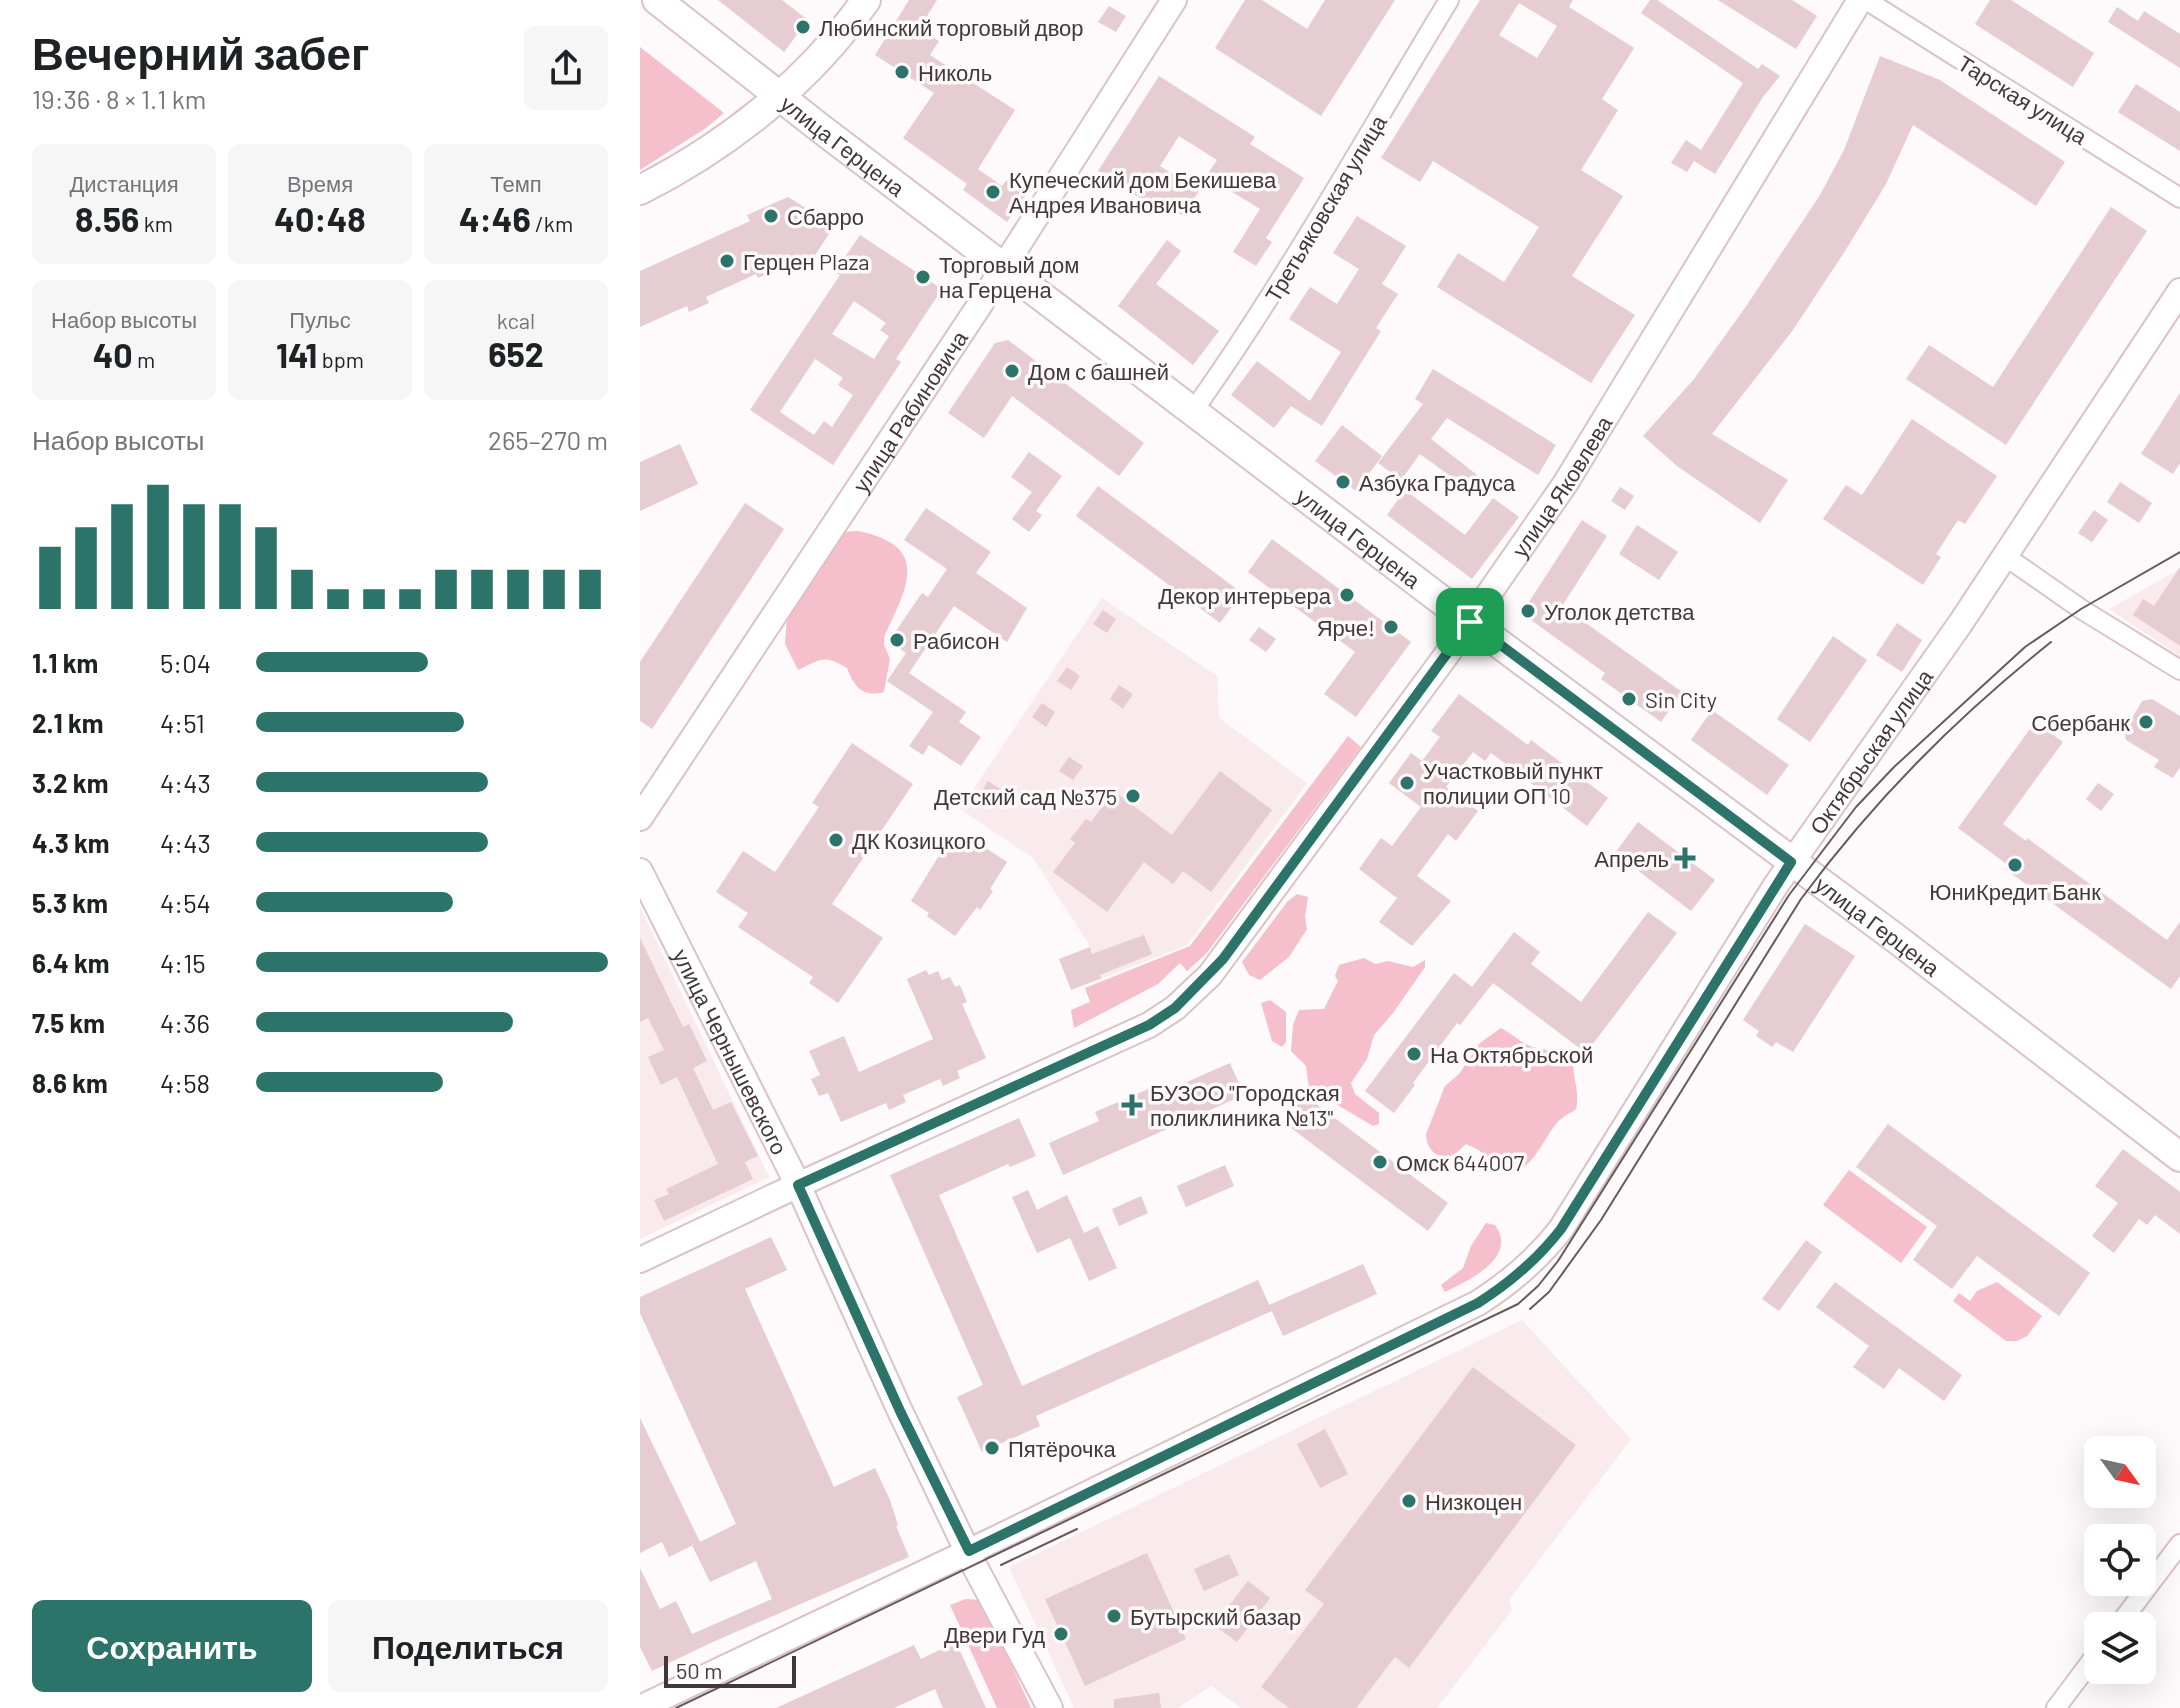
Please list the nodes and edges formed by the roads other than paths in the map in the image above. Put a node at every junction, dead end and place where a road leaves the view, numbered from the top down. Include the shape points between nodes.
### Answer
1 (657, 0) edge
2 (866, 0) edge
3 (1174, 0) edge
4 (1449, 0) edge
5 (1863, 0) edge
6 (779, 95) junction
7 (640, 190) edge
8 (2180, 198) edge
9 (1004, 266) junction
10 (2180, 291) edge
11 (1193, 411) junction
12 (2005, 556) junction
13 (1470, 622) junction
14 (2180, 670) edge
15 (640, 818) edge
16 (1791, 862) junction
17 (640, 871) edge
18 (2180, 1157) edge
19 (798, 1185) junction
20 (640, 1260) edge
21 (2180, 1544) edge
22 (969, 1551) junction
23 (2129, 1612) edge
24 (2084, 1671) edge
25 (640, 1708) edge
26 (1050, 1708) edge
27 (2056, 1708) edge

1 - 6 main road, улица Герцена
2 - 6 main road via 814,63
3 - 9 street, улица Рабиновича
4 - 11 street, Третьяковская улица via 1347,175
5 - 8 street, Тарская улица
5 - 13 street, улица Яковлева via 1588,447
6 - 7 main road via 716,146
6 - 9 main road, улица Герцена
9 - 11 main road, улица Герцена
9 - 15 street, улица Рабиновича
10 - 12 street, Октябрьская улица
11 - 13 main road, улица Герцена
12 - 14 street
12 - 16 street, Октябрьская улица
13 - 16 main road, улица Герцена
13 - 19 street, улица Яковлева via 1223,959 1175,1008 1135,1032
16 - 18 main road, улица Герцена
16 - 22 street, Октябрьская улица via 1561,1229 1529,1266 1478,1303
17 - 19 street, улица Чернышевского
19 - 20 street, улица Яковлева
19 - 22 street, улица Чернышевского
21 - 23 street
22 - 25 street, Октябрьская улица
22 - 26 street, улица Чернышевского
24 - 27 street

